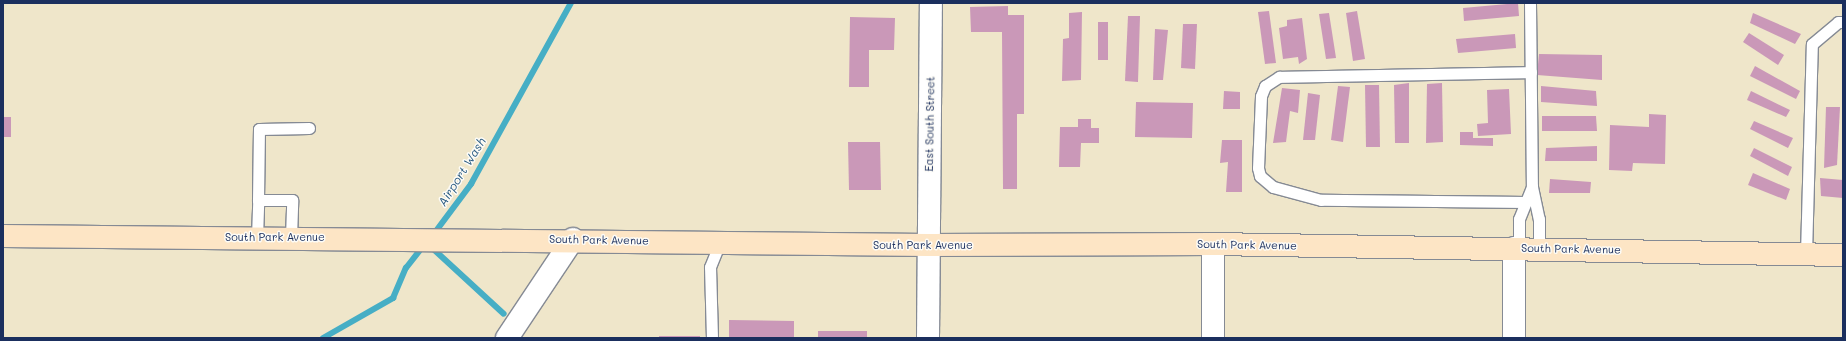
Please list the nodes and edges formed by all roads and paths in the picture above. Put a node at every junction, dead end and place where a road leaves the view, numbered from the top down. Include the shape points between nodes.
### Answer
1 (931, 3) edge
2 (1530, 3) edge
3 (1843, 22) edge
4 (1531, 72) junction
5 (309, 128) dead end
6 (1532, 187) junction
7 (258, 200) junction
8 (1526, 202) junction
9 (3, 236) edge
10 (257, 237) junction
11 (291, 237) junction
12 (573, 239) junction
13 (720, 242) junction
14 (1213, 244) junction
15 (928, 245) junction
16 (1524, 248) junction
17 (1806, 254) junction
18 (1843, 255) edge
19 (507, 338) edge
20 (712, 338) edge
21 (928, 338) edge
22 (1213, 338) edge
23 (1514, 338) edge

1 - 15 street, East South Street
2 - 4 lane
3 - 17 lane via 1838,22 1812,44
4 - 6 lane
4 - 8 lane via 1279,77 1265,86 1261,96 1258,168 1266,182 1294,194 1322,200
5 - 7 lane via 260,129
6 - 8 lane
6 - 16 lane via 1539,219
7 - 10 lane
7 - 11 lane via 292,200
8 - 16 lane via 1520,219
9 - 10 main road, South Park Avenue
10 - 11 main road, South Park Avenue
11 - 12 main road, South Park Avenue
12 - 13 main road, South Park Avenue
12 - 19 street
13 - 15 main road, South Park Avenue
13 - 20 lane via 710,268
14 - 15 main road, South Park Avenue
14 - 16 main road, South Park Avenue
14 - 22 street
15 - 21 street, East South Street
16 - 17 main road, South Park Avenue
16 - 23 street
17 - 18 main road, South Park Avenue

